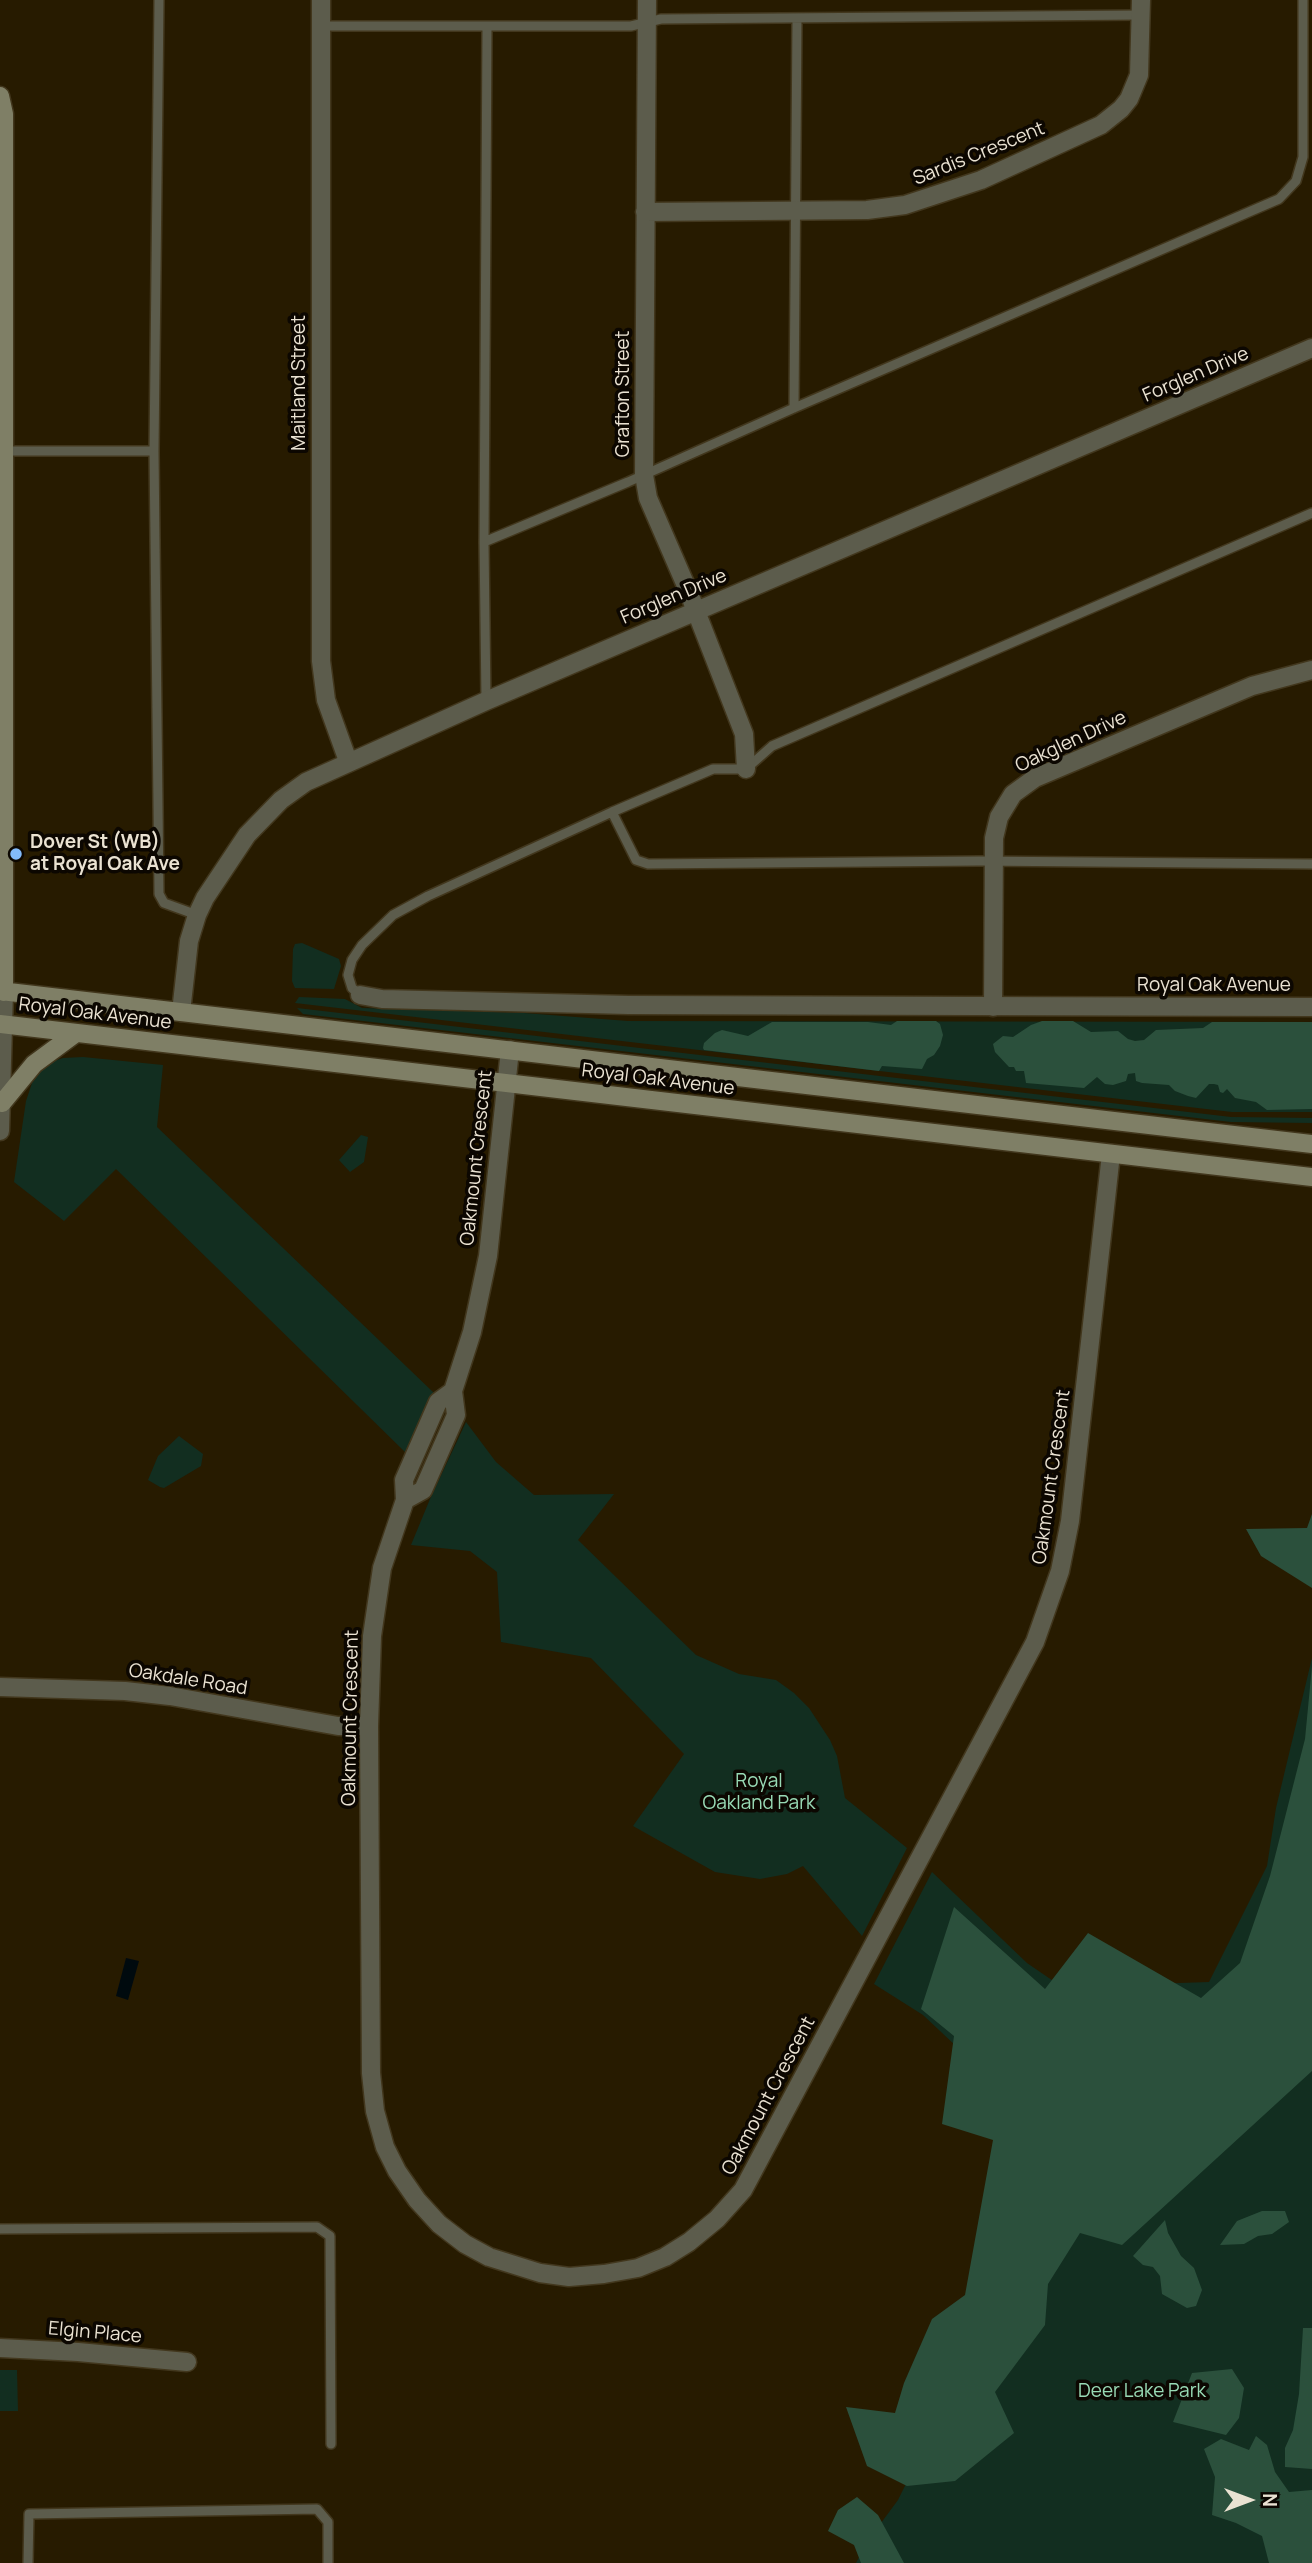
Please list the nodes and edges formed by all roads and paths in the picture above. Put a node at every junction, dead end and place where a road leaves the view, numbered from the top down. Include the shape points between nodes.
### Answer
1 (159, 0) edge
2 (321, 0) edge
3 (647, 0) edge
4 (1303, 0) edge
5 (1141, 8) edge
6 (797, 19) junction
7 (647, 21) junction
8 (321, 26) junction
9 (486, 27) junction
10 (0, 96) edge
11 (796, 210) junction
12 (645, 212) junction
13 (1312, 348) edge
14 (794, 408) junction
15 (4, 451) junction
16 (154, 451) junction
17 (644, 475) junction
18 (1312, 513) edge
19 (484, 542) junction
20 (696, 610) junction
21 (1312, 670) edge
22 (486, 701) junction
23 (348, 761) junction
24 (746, 769) junction
25 (612, 812) junction
26 (994, 861) junction
27 (1312, 864) edge
28 (197, 915) junction
29 (2, 991) edge
30 (360, 995) joint
31 (993, 1007) junction
32 (1312, 1007) edge
33 (181, 1013) junction
34 (2, 1024) edge
35 (76, 1033) junction
36 (510, 1050) junction
37 (507, 1083) junction
38 (2, 1103) junction
39 (0, 1131) edge
40 (1312, 1144) edge
41 (1111, 1154) junction
42 (1312, 1177) edge
43 (0, 1687) edge
44 (369, 1727) junction
45 (0, 2229) edge
46 (0, 2348) edge
47 (187, 2362) dead end
48 (331, 2444) dead end
49 (28, 2563) edge
50 (327, 2563) edge

1 - 16 lane
2 - 8 street, Maitland Street
3 - 7 street, Grafton Street
4 - 14 lane via 1303,158 1296,181 1279,199
5 - 6 lane
5 - 11 street, Sardis Crescent via 1141,61 1134,89 1121,109 1101,125 981,180 905,205
6 - 7 lane
6 - 11 lane
7 - 9 lane via 631,26
7 - 12 street, Grafton Street
8 - 9 lane
8 - 23 street, Maitland Street via 322,671 326,700
9 - 19 lane
10 - 15 main road via 4,114
11 - 12 street, Sardis Crescent
11 - 14 lane
12 - 17 street, Grafton Street
13 - 20 street, Forglen Drive
14 - 17 lane
15 - 16 lane
15 - 29 main road
16 - 28 lane via 159,894 164,903
17 - 19 lane
17 - 20 street, Grafton Street via 648,498
18 - 24 lane via 772,746
19 - 22 lane
20 - 22 street, Forglen Drive
20 - 24 street, Grafton Street via 744,734
21 - 26 street, Oakglen Drive via 1252,686 1023,785 999,817
22 - 23 street, Forglen Drive
23 - 28 street, Forglen Drive via 306,782 261,820 225,866
24 - 25 lane via 713,769
25 - 26 lane via 636,860 648,863
25 - 30 lane via 393,915 352,960 348,975
26 - 27 lane
26 - 31 street, Oakglen Drive
28 - 33 street, Forglen Drive via 189,941
29 - 33 main road, Royal Oak Avenue
29 - 34 street
30 - 31 street, Royal Oak Avenue via 629,1005
31 - 32 street, Royal Oak Avenue
33 - 36 main road, Royal Oak Avenue
34 - 35 main road, Royal Oak Avenue
34 - 38 street
35 - 37 main road, Royal Oak Avenue
35 - 38 main road via 34,1064
36 - 37 street, Oakmount Crescent
36 - 40 main road, Royal Oak Avenue
37 - 41 main road, Royal Oak Avenue
37 - 44 street, Oakmount Crescent via 488,1256 472,1332 453,1391 438,1402 404,1480 405,1500 377,1597
38 - 39 street
41 - 42 main road, Royal Oak Avenue
41 - 44 street, Oakmount Crescent via 1070,1521 1048,1612 751,2178 717,2219 665,2257 638,2268 569,2277 508,2264 464,2244 439,2224 397,2171 375,2111 371,2073
43 - 44 street, Oakdale Road via 125,1691 338,1726
45 - 48 lane via 317,2227 330,2236
46 - 47 street, Elgin Place
49 - 50 lane via 29,2514 317,2510 328,2522

